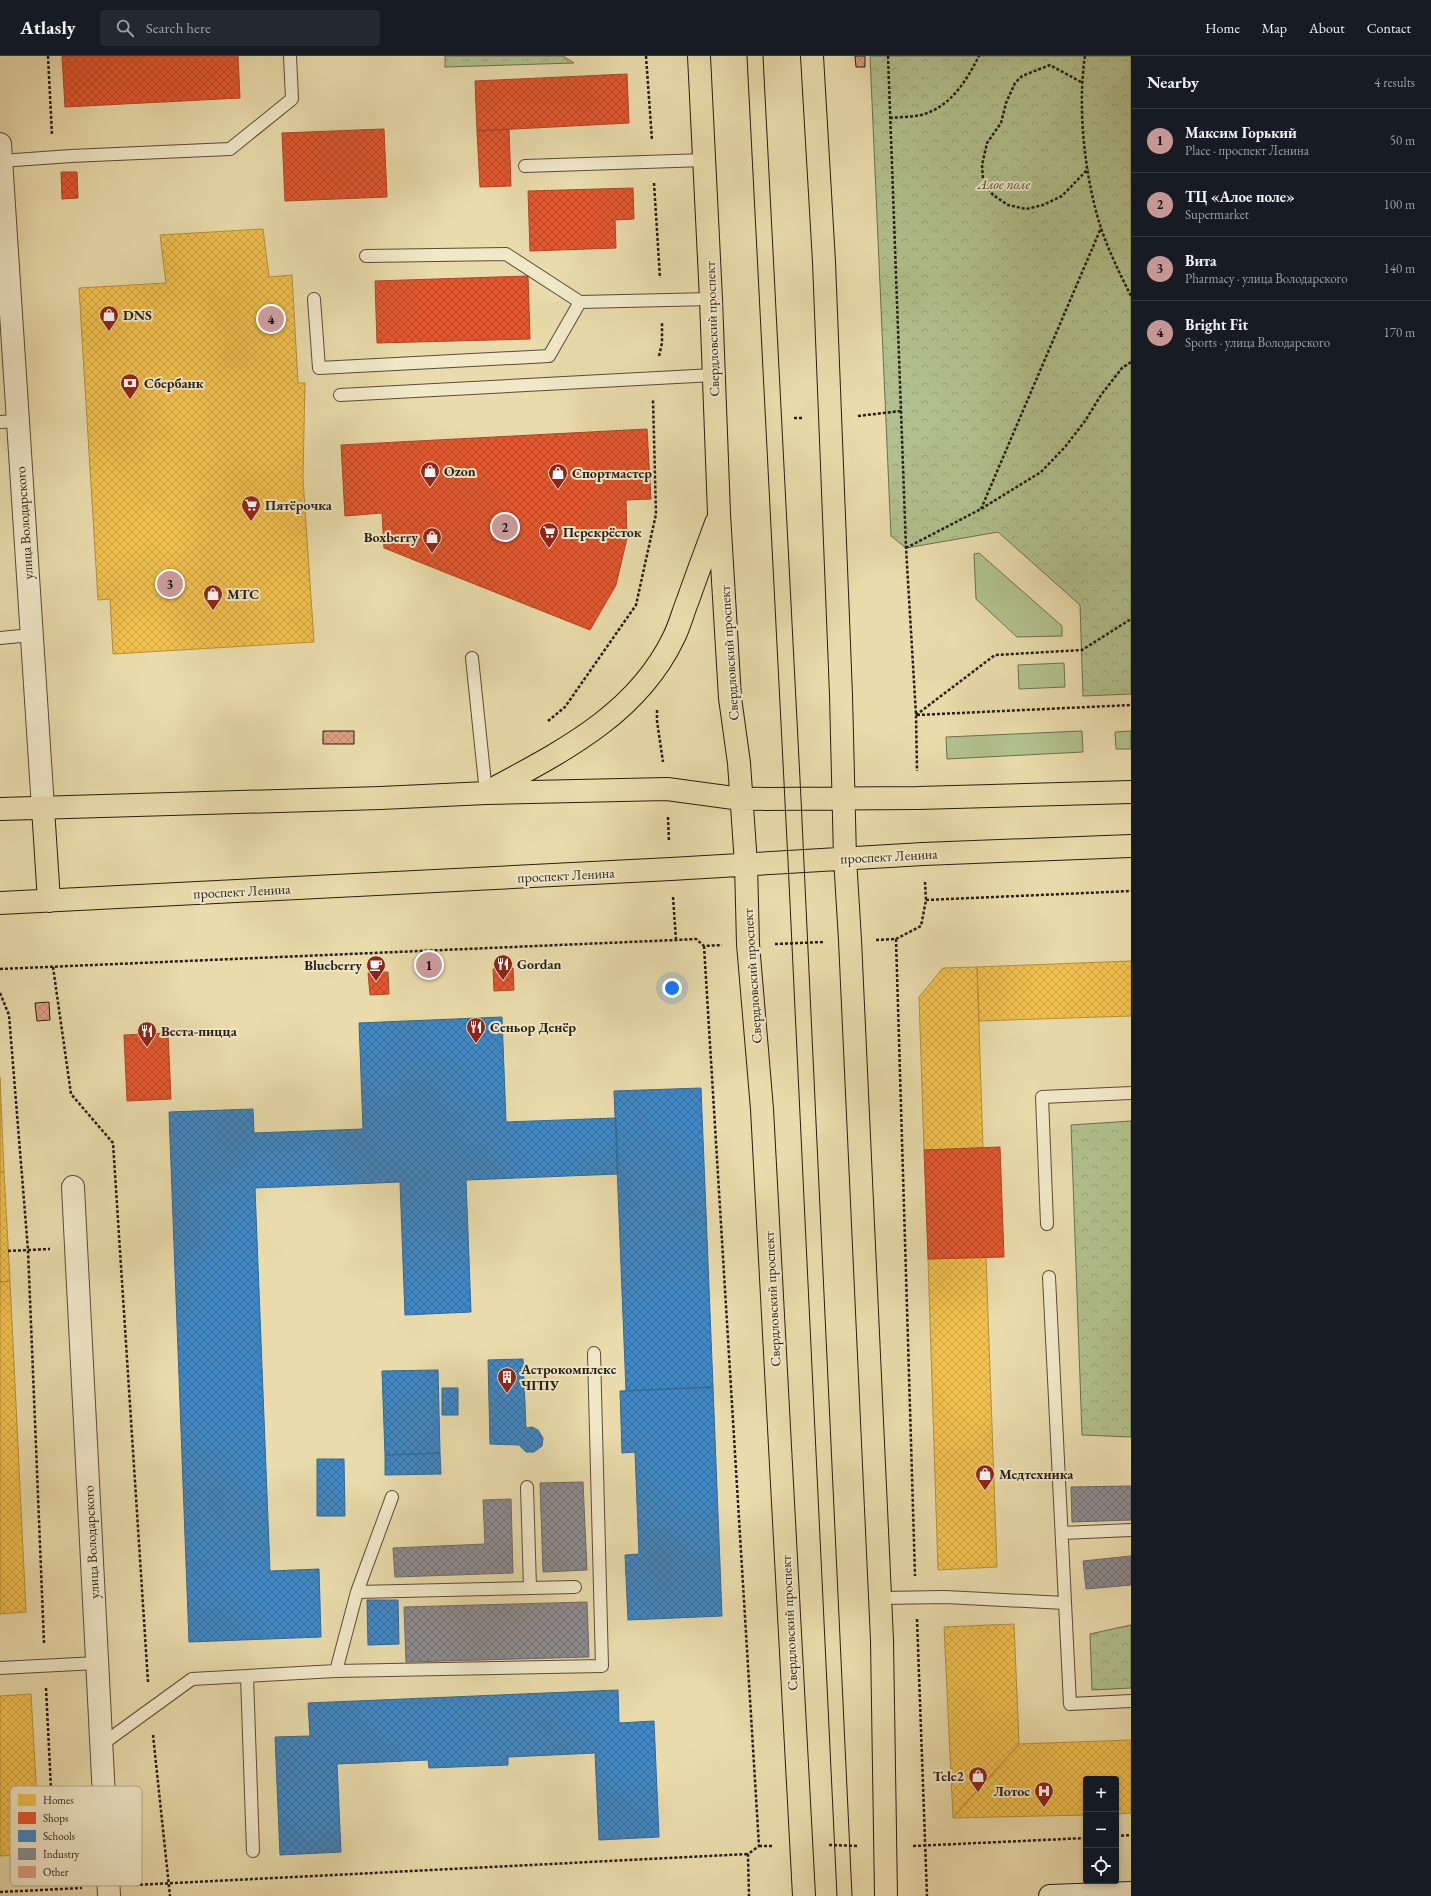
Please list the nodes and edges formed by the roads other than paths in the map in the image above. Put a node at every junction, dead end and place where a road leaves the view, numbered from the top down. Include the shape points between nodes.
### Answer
1 (290, 56) edge
2 (699, 56) edge
3 (812, 56) edge
4 (1, 152) edge
5 (705, 160) junction
6 (525, 166) dead end
7 (366, 256) dead end
8 (314, 299) dead end
9 (711, 300) junction
10 (580, 302) junction
11 (714, 375) junction
12 (340, 395) dead end
13 (8, 422) edge
14 (719, 514) junction
15 (31, 635) junction
16 (0, 638) edge
17 (472, 658) dead end
18 (1131, 792) edge
19 (486, 793) junction
20 (843, 798) junction
21 (741, 799) junction
22 (43, 808) junction
23 (0, 809) edge
24 (1131, 846) edge
25 (844, 858) junction
26 (746, 864) junction
27 (49, 901) junction
28 (0, 903) edge
29 (1131, 1093) edge
30 (73, 1187) dead end
31 (1047, 1224) dead end
32 (1049, 1277) dead end
33 (594, 1353) dead end
34 (527, 1487) dead end
35 (392, 1497) dead end
36 (1131, 1530) edge
37 (1062, 1533) junction
38 (575, 1587) dead end
39 (530, 1588) junction
40 (357, 1592) junction
41 (881, 1598) junction
42 (1066, 1603) junction
43 (97, 1663) junction
44 (0, 1668) edge
45 (336, 1671) junction
46 (247, 1676) junction
47 (1131, 1701) edge
48 (101, 1744) junction
49 (103, 1786) edge
50 (253, 1851) dead end
51 (1125, 1894) edge
52 (804, 1896) edge
53 (886, 1896) edge
54 (1050, 1896) edge

1 - 4 lane via 292,100 230,149 53,158
2 - 5 main road, Свердловский проспект
3 - 20 main road via 824,262
4 - 13 street, улица Володарского
5 - 6 lane
5 - 9 main road, Свердловский проспект
7 - 10 lane via 506,254
8 - 10 lane via 319,368 549,356
9 - 10 lane
9 - 11 main road, Свердловский проспект
11 - 12 lane
11 - 14 main road, Свердловский проспект
13 - 15 street, улица Володарского
14 - 19 main road via 674,637 652,674 612,716 567,749
14 - 21 main road, Свердловский проспект via 730,698
15 - 16 lane
15 - 22 street, улица Володарского
17 - 19 lane
18 - 20 main road
19 - 21 main road via 667,789
19 - 22 main road
20 - 21 main road
20 - 25 main road
21 - 26 main road, Свердловский проспект
22 - 23 main road
22 - 27 main road, улица Володарского
24 - 25 main road, проспект Ленина
25 - 26 main road, проспект Ленина
25 - 41 main road via 851,948
26 - 27 main road, проспект Ленина
26 - 52 main road, Свердловский проспект via 748,944 762,1117
27 - 28 main road, проспект Ленина
29 - 31 lane via 1042,1097
30 - 43 street, улица Володарского
32 - 37 lane
33 - 45 lane via 602,1666
34 - 39 lane
35 - 40 lane
36 - 37 lane
37 - 42 lane
38 - 39 lane
39 - 40 lane
40 - 45 lane
41 - 42 lane via 945,1597
41 - 53 main road
42 - 47 lane via 1070,1704
43 - 44 lane
43 - 48 street, улица Володарского
45 - 46 lane
46 - 48 lane via 192,1679
46 - 50 lane
48 - 49 street, улица Володарского
51 - 54 street

